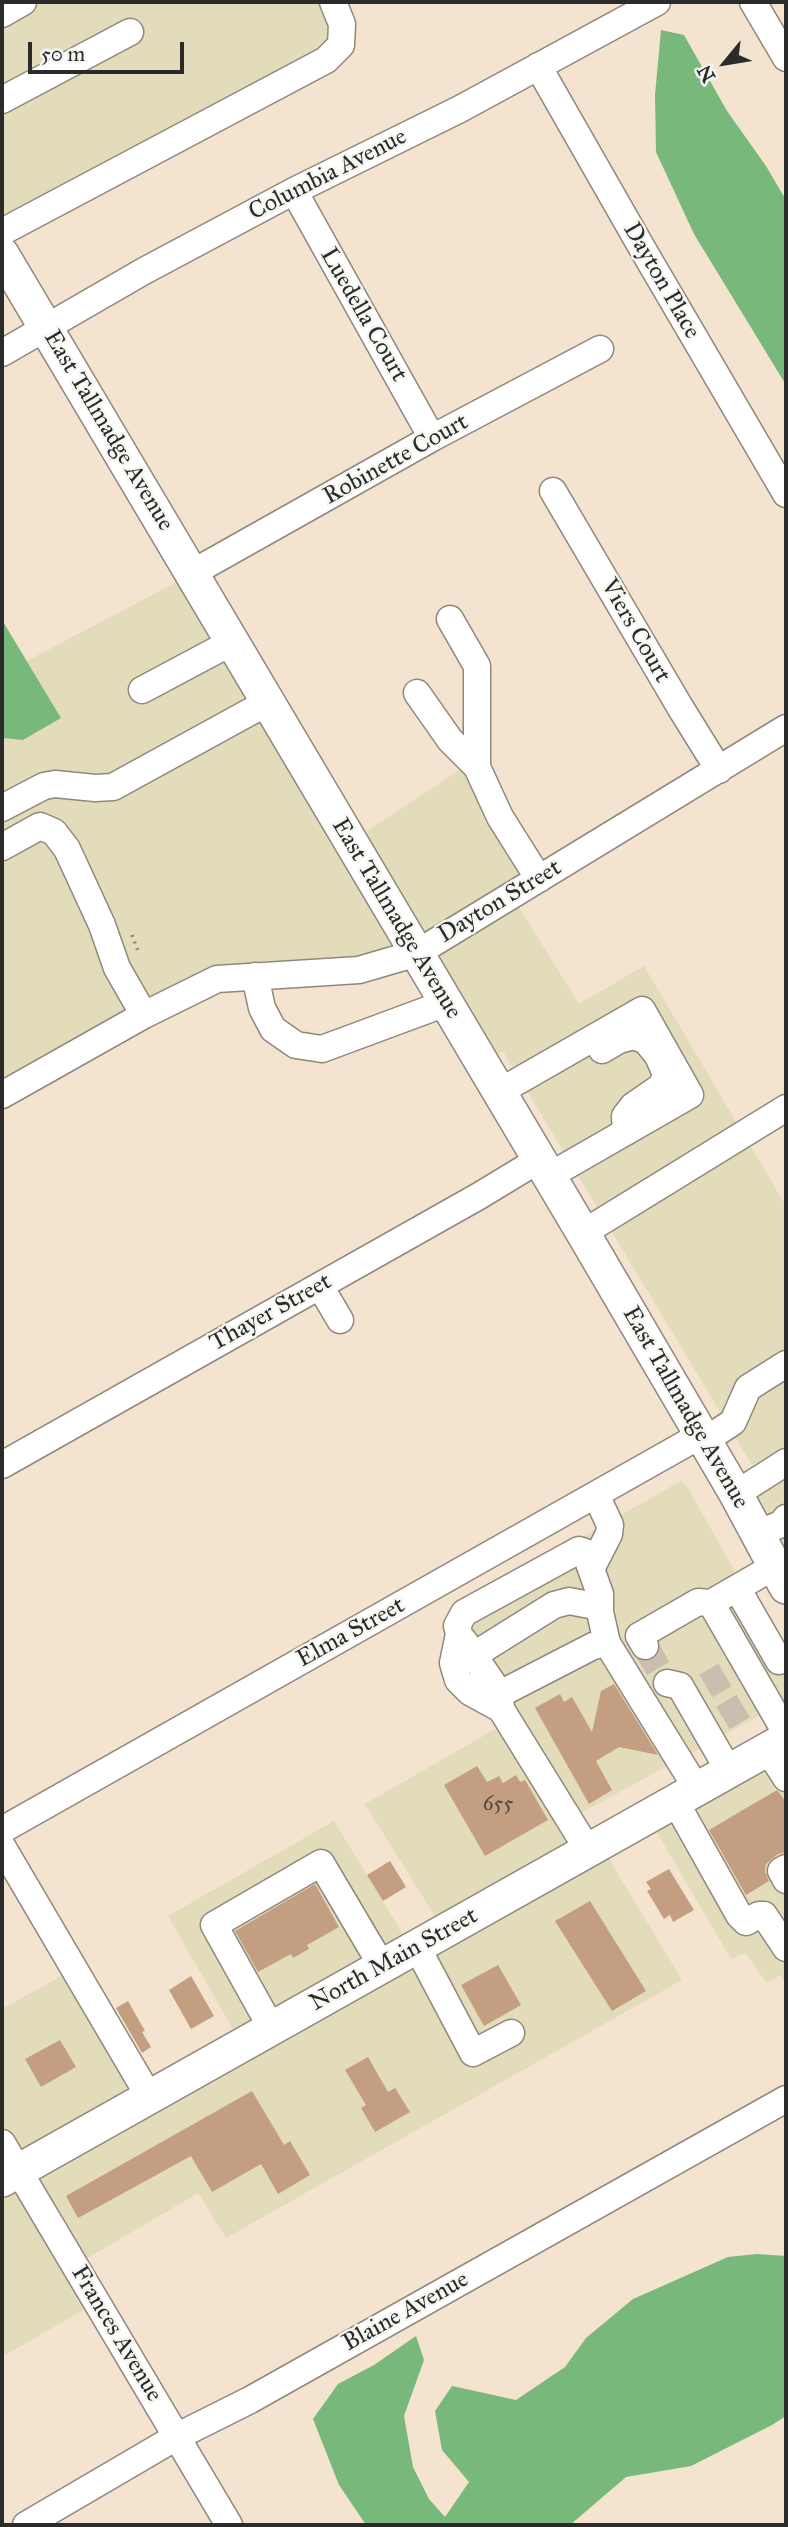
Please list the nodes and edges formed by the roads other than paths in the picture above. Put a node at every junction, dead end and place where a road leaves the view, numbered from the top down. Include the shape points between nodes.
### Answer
1 (23, 2) edge
2 (657, 2) edge
3 (753, 2) edge
4 (338, 3) edge
5 (2, 14) edge
6 (130, 32) dead end
7 (786, 58) edge
8 (538, 66) junction
9 (2, 100) edge
10 (294, 191) junction
11 (2, 232) edge
12 (2, 254) edge
13 (46, 327) junction
14 (600, 349) dead end
15 (2, 353) edge
16 (432, 438) junction
17 (553, 491) dead end
18 (786, 494) edge
19 (192, 573) junction
20 (450, 620) dead end
21 (232, 642) junction
22 (142, 690) dead end
23 (417, 694) dead end
24 (268, 702) junction
25 (786, 728) edge
26 (477, 767) junction
27 (719, 769) junction
28 (2, 808) edge
29 (2, 847) edge
30 (539, 879) junction
31 (417, 953) junction
32 (255, 976) junction
33 (446, 1003) junction
34 (144, 1015) junction
35 (499, 1092) junction
36 (2, 1095) edge
37 (786, 1108) edge
38 (544, 1168) junction
39 (583, 1233) junction
40 (320, 1286) junction
41 (340, 1320) dead end
42 (786, 1364) edge
43 (702, 1438) junction
44 (786, 1462) edge
45 (2, 1465) edge
46 (736, 1494) junction
47 (596, 1495) junction
48 (786, 1518) edge
49 (757, 1534) junction
50 (592, 1567) junction
51 (781, 1576) edge
52 (737, 1588) junction
53 (711, 1603) junction
54 (600, 1607) junction
55 (607, 1643) junction
56 (466, 1644) junction
57 (645, 1646) dead end
58 (783, 1659) edge
59 (720, 1693) junction
60 (501, 1702) junction
61 (780, 1741) edge
62 (729, 1771) junction
63 (786, 1778) edge
64 (686, 1795) junction
65 (2, 1830) edge
66 (2, 1846) edge
67 (588, 1850) junction
68 (786, 1868) edge
69 (786, 1880) edge
70 (417, 1947) junction
71 (786, 1948) edge
72 (382, 1966) junction
73 (272, 2029) junction
74 (512, 2033) dead end
75 (150, 2098) junction
76 (786, 2099) edge
77 (7, 2165) edge
78 (177, 2436) junction
79 (26, 2525) edge
80 (229, 2525) edge

1 - 5 street
2 - 8 street, Columbia Avenue
3 - 7 street
4 - 11 street via 341,45 326,60
6 - 9 street
8 - 10 street, Columbia Avenue
8 - 18 street, Dayton Place
10 - 13 street, Columbia Avenue
10 - 16 street, Luedella Court
12 - 13 main road, East Tallmadge Avenue
13 - 15 street, Columbia Avenue
13 - 19 main road, East Tallmadge Avenue
14 - 16 street, Robinette Court
16 - 19 street, Robinette Court
17 - 27 street, Viers Court
19 - 21 main road, East Tallmadge Avenue
20 - 26 street via 477,666
21 - 22 street
21 - 24 main road, East Tallmadge Avenue
23 - 26 street via 450,740
24 - 28 street via 113,787 44,786
24 - 31 main road, East Tallmadge Avenue
25 - 27 street, Dayton Street
26 - 30 street via 500,817
27 - 30 street, Dayton Street
29 - 34 street via 40,826 54,832 67,849 117,968
30 - 31 street, Dayton Street
31 - 32 street, Dayton Street via 359,970
31 - 33 main road, East Tallmadge Avenue
32 - 33 street via 262,1008 273,1029 296,1045 322,1049
32 - 34 street, Dayton Street via 217,979
33 - 35 main road, East Tallmadge Avenue
34 - 36 street, Dayton Street
35 - 38 main road, East Tallmadge Avenue
35 - 38 street, Thayer Street via 642,1010 690,1095 626,1132
37 - 39 street
38 - 39 main road, East Tallmadge Avenue
38 - 40 street, Thayer Street via 479,1196
39 - 43 main road, East Tallmadge Avenue
40 - 41 street
40 - 45 street, Thayer Street
42 - 43 street, Elma Street via 748,1388 733,1422
43 - 46 main road, East Tallmadge Avenue
43 - 47 street, Elma Street
44 - 46 street
46 - 49 main road, East Tallmadge Avenue
47 - 50 street via 610,1525
47 - 65 street, Elma Street
48 - 49 street
49 - 51 main road, East Tallmadge Avenue
50 - 54 street
50 - 56 street via 585,1552 579,1550 464,1613 457,1626
51 - 52 street
52 - 53 street
52 - 58 street
53 - 57 street via 698,1602 639,1636
53 - 59 street
54 - 55 street
54 - 56 street via 569,1601 554,1605
55 - 60 street via 593,1646
55 - 64 street
56 - 60 street
58 - 59 street
59 - 61 street
59 - 62 street
60 - 67 street
61 - 62 main road, North Main Street
61 - 63 street
62 - 64 main road, North Main Street
64 - 67 main road, North Main Street
64 - 71 street via 739,1915 747,1922 764,1915
66 - 75 street
67 - 70 main road, North Main Street
68 - 69 street via 781,1871
70 - 72 main road, North Main Street
70 - 74 street via 473,2053
72 - 73 main road, North Main Street
72 - 73 street via 321,1863 214,1926
73 - 75 main road, North Main Street
75 - 77 main road, North Main Street
76 - 78 street, Blaine Avenue via 250,2400
77 - 78 street, Frances Avenue
78 - 79 street, Blaine Avenue
78 - 80 street, Frances Avenue

